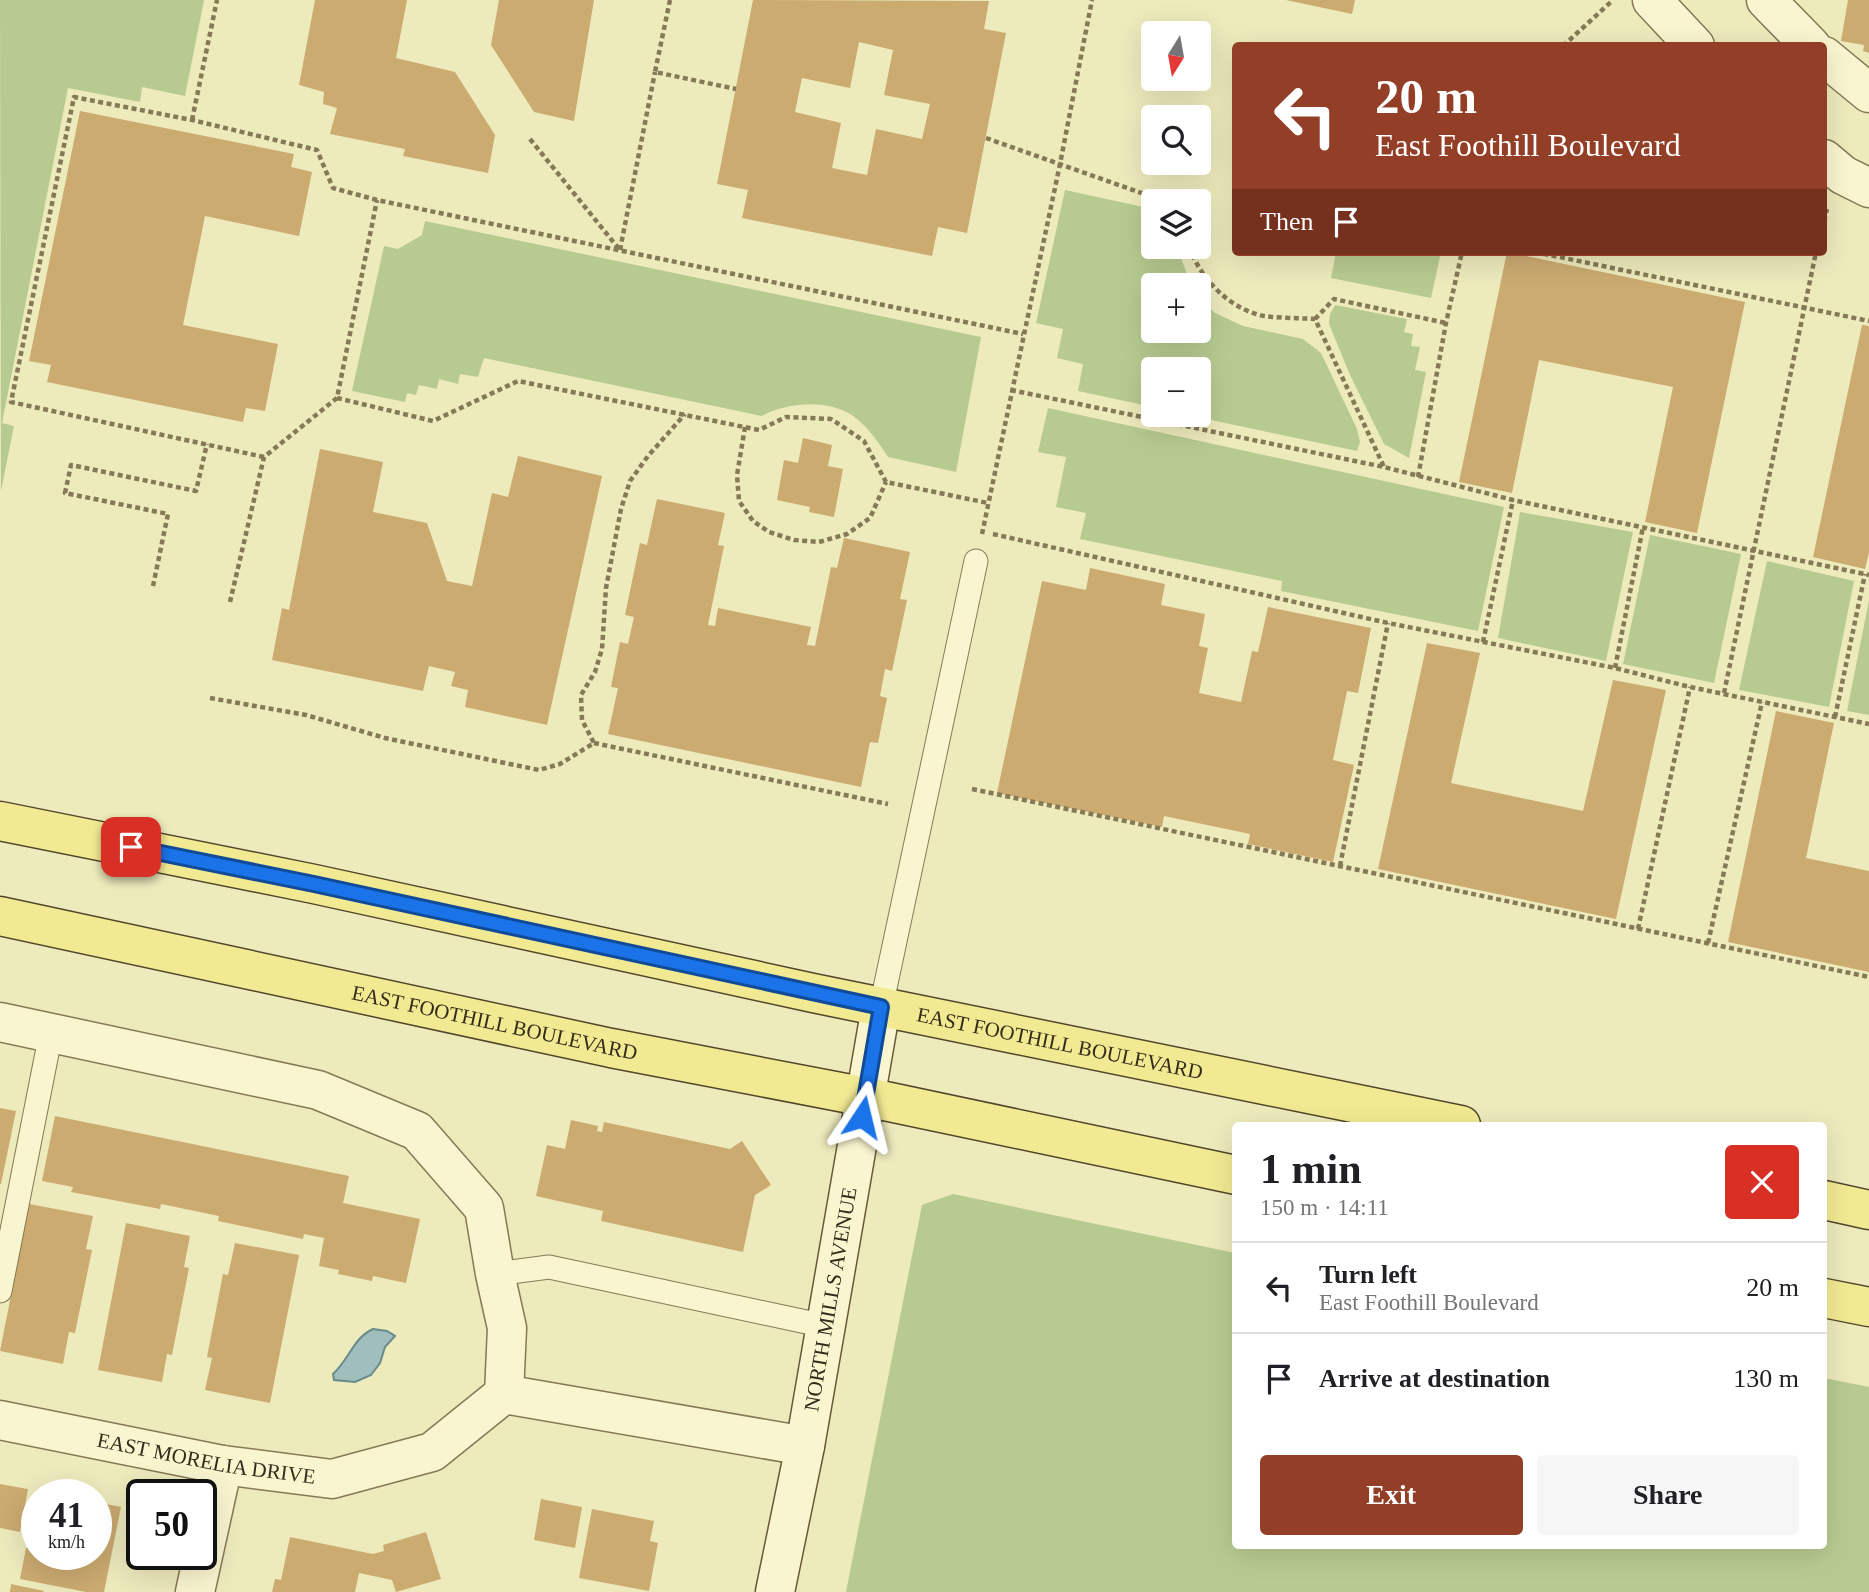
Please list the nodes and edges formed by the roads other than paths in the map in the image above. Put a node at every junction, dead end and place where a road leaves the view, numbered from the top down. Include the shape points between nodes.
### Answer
1 (1652, 0) edge
2 (1766, 0) edge
3 (1691, 42) edge
4 (1807, 42) edge
5 (1827, 58) edge
6 (1869, 93) edge
7 (1827, 162) edge
8 (1869, 188) edge
9 (976, 561) road end
10 (0, 821) edge
11 (0, 916) edge
12 (881, 1007) junction
13 (0, 1022) edge
14 (51, 1033) junction
15 (866, 1097) junction
16 (1446, 1122) edge
17 (1232, 1174) edge
18 (1827, 1201) edge
19 (1869, 1210) edge
20 (495, 1274) junction
21 (0, 1291) edge
22 (1827, 1298) edge
23 (1869, 1307) edge
24 (825, 1326) junction
25 (504, 1394) junction
26 (0, 1420) edge
27 (805, 1446) junction
28 (223, 1465) junction
29 (195, 1592) edge
30 (775, 1592) edge

1 - 3 street
2 - 4 street
5 - 6 street
7 - 8 street
9 - 12 lane
10 - 12 main road, EAST FOOTHILL BOULEVARD
11 - 15 main road, EAST FOOTHILL BOULEVARD via 611,1048
12 - 15 street, NORTH MILLS AVENUE
12 - 16 main road, EAST FOOTHILL BOULEVARD
13 - 14 street
14 - 20 street via 318,1090 417,1130 484,1208
14 - 21 lane
15 - 17 main road, EAST FOOTHILL BOULEVARD
15 - 24 street, NORTH MILLS AVENUE
18 - 19 main road
20 - 24 lane via 549,1267
20 - 25 street via 507,1328
22 - 23 main road
24 - 27 street, NORTH MILLS AVENUE
25 - 27 street
25 - 28 street, EAST MORELIA DRIVE via 432,1452 332,1479
26 - 28 street, EAST MORELIA DRIVE
27 - 30 street, NORTH MILLS AVENUE
28 - 29 street

